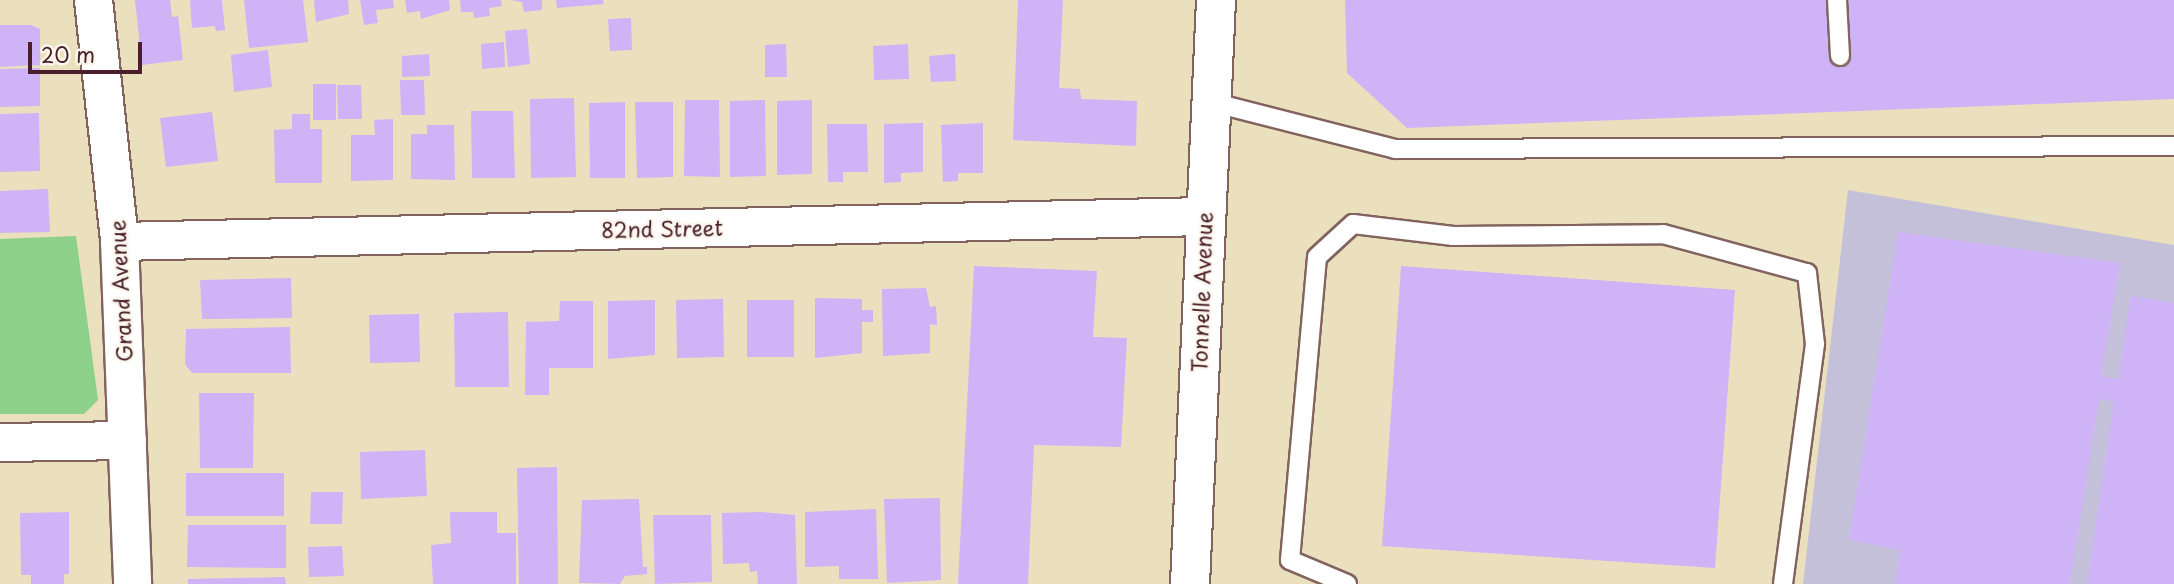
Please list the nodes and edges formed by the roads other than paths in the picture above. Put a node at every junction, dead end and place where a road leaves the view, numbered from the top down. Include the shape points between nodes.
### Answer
1 (93, 0) edge
2 (1216, 0) edge
3 (1837, 0) edge
4 (1840, 56) dead end
5 (1210, 102) junction
6 (2174, 146) edge
7 (1204, 216) junction
8 (119, 241) junction
9 (127, 440) junction
10 (0, 442) edge
11 (132, 584) edge
12 (1190, 584) edge
13 (1347, 584) edge
14 (1783, 584) edge

1 - 8 street, Grand Avenue
2 - 5 main road, Tonnelle Avenue
3 - 4 lane
5 - 6 lane via 1395,149
5 - 7 main road, Tonnelle Avenue
7 - 8 street, 82nd Street
7 - 12 main road, Tonnelle Avenue
8 - 9 street, Grand Avenue
9 - 10 street
9 - 11 street, Grand Avenue
13 - 14 lane via 1290,560 1317,257 1353,224 1453,236 1663,234 1807,273 1815,344

